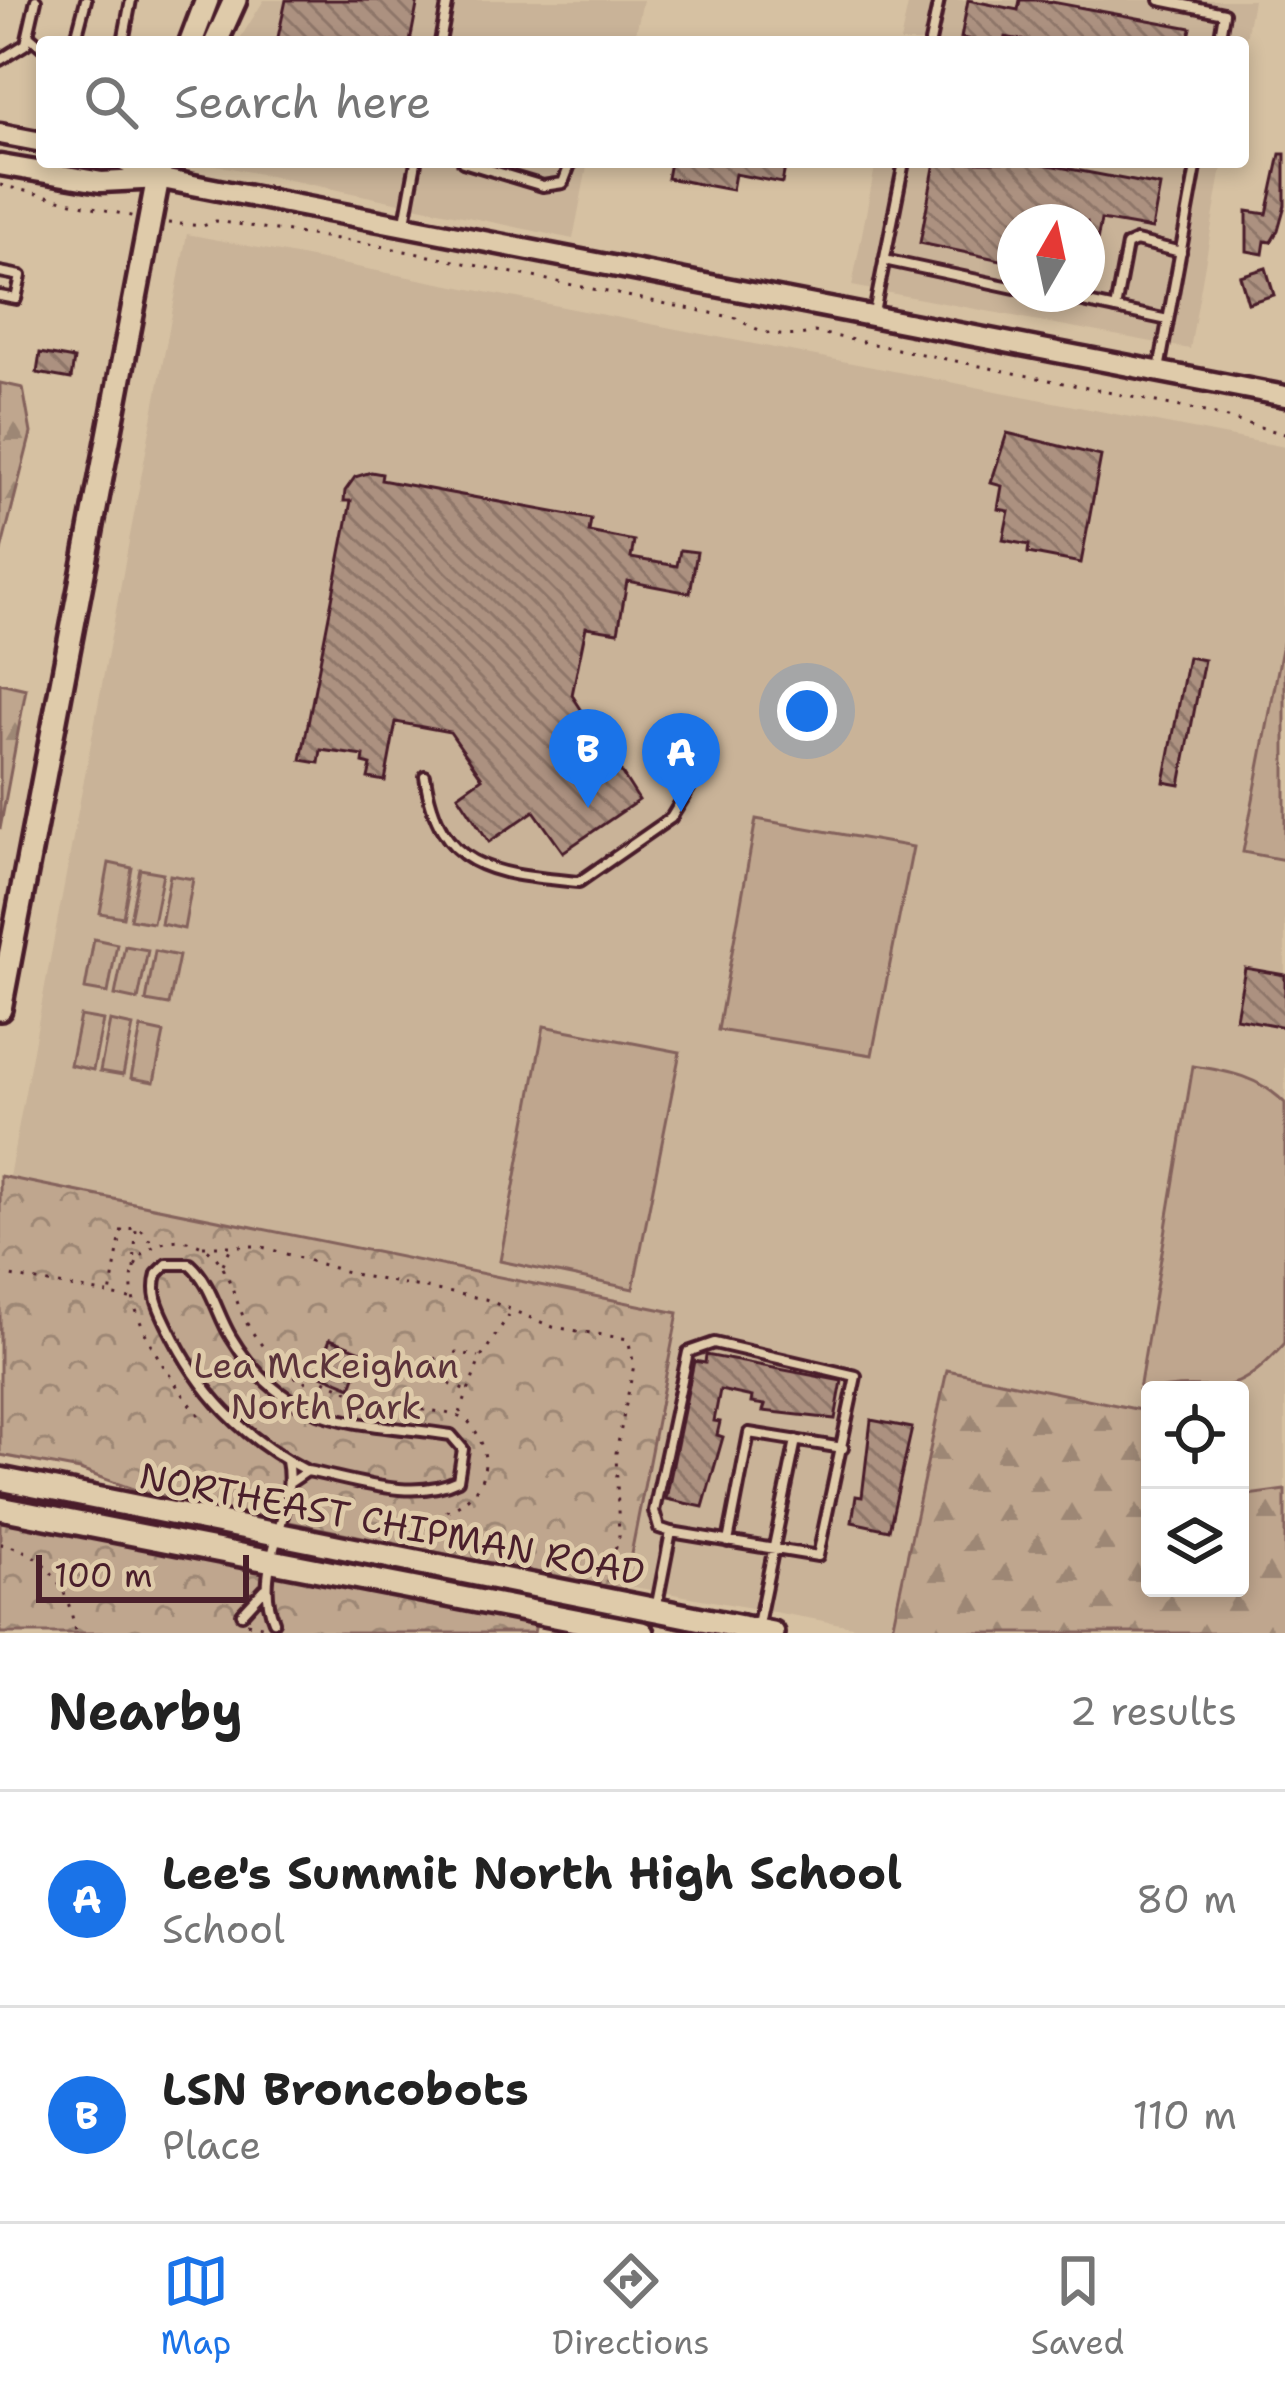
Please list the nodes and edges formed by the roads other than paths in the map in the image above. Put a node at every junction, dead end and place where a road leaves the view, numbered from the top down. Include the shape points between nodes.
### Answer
1 (36, 0) edge
2 (86, 0) edge
3 (131, 0) edge
4 (207, 0) edge
5 (235, 0) edge
6 (448, 0) edge
7 (939, 0) edge
8 (1160, 0) edge
9 (28, 34) junction
10 (77, 36) edge
11 (123, 36) edge
12 (193, 36) edge
13 (219, 36) edge
14 (441, 36) edge
15 (931, 36) edge
16 (1220, 36) edge
17 (36, 41) edge
18 (0, 60) edge
19 (0, 134) edge
20 (36, 141) edge
21 (0, 165) edge
22 (164, 168) edge
23 (415, 168) edge
24 (484, 168) edge
25 (569, 168) edge
26 (903, 168) edge
27 (1194, 168) edge
28 (405, 224) junction
29 (1181, 252) junction
30 (884, 260) junction
31 (0, 272) edge
32 (997, 284) edge
33 (0, 296) edge
34 (1105, 307) edge
35 (1115, 309) junction
36 (874, 314) junction
37 (1168, 320) junction
38 (1159, 371) junction
39 (1285, 396) edge
40 (699, 772) dead end
41 (425, 776) dead end
42 (0, 1009) edge
43 (796, 1440) junction
44 (843, 1448) junction
45 (287, 1461) junction
46 (307, 1471) junction
47 (0, 1479) edge
48 (291, 1482) junction
49 (0, 1508) edge
50 (671, 1532) junction
51 (275, 1535) junction
52 (728, 1542) junction
53 (773, 1550) junction
54 (271, 1562) junction
55 (266, 1588) junction
56 (656, 1610) junction
57 (238, 1617) road end
58 (274, 1621) dead end
59 (764, 1631) edge
60 (642, 1633) edge

1 - 9 lane
2 - 10 lane
3 - 11 lane
4 - 12 main road
5 - 13 main road
6 - 14 lane
7 - 15 lane
8 - 16 lane via 1224,13
9 - 17 lane
9 - 18 lane
19 - 20 street
21 - 22 street via 101,182
22 - 28 street
22 - 42 main road
23 - 28 lane
24 - 25 lane via 543,186 563,183
26 - 30 lane
27 - 29 lane
28 - 36 street
29 - 35 lane via 1127,245
29 - 37 lane
30 - 32 lane
30 - 36 lane
31 - 33 lane via 21,276 16,299
34 - 35 lane
35 - 37 lane
36 - 38 street
37 - 38 lane
38 - 39 street
40 - 41 lane via 671,818 579,882 470,862 431,819
43 - 44 lane
43 - 52 lane via 748,1433
43 - 53 lane
44 - 50 lane via 856,1376 714,1343 694,1346 683,1362 654,1511 659,1528
44 - 53 lane via 822,1551 806,1557
45 - 46 lane
45 - 46 lane via 222,1411 187,1366 155,1298 157,1274 167,1264 190,1264 200,1274 231,1337 296,1406 389,1432 451,1435 463,1449 458,1480 439,1489
45 - 48 lane
46 - 48 lane
47 - 51 main road, NORTHEAST CHIPMAN ROAD
48 - 51 lane
49 - 54 main road, NORTHEAST CHIPMAN ROAD
50 - 52 lane
50 - 56 lane
51 - 54 lane
51 - 56 main road, NORTHEAST CHIPMAN ROAD
52 - 53 lane
53 - 59 lane
54 - 55 lane
54 - 60 main road, NORTHEAST CHIPMAN ROAD
55 - 57 lane
55 - 58 lane
56 - 59 main road, NORTHEAST CHIPMAN ROAD

